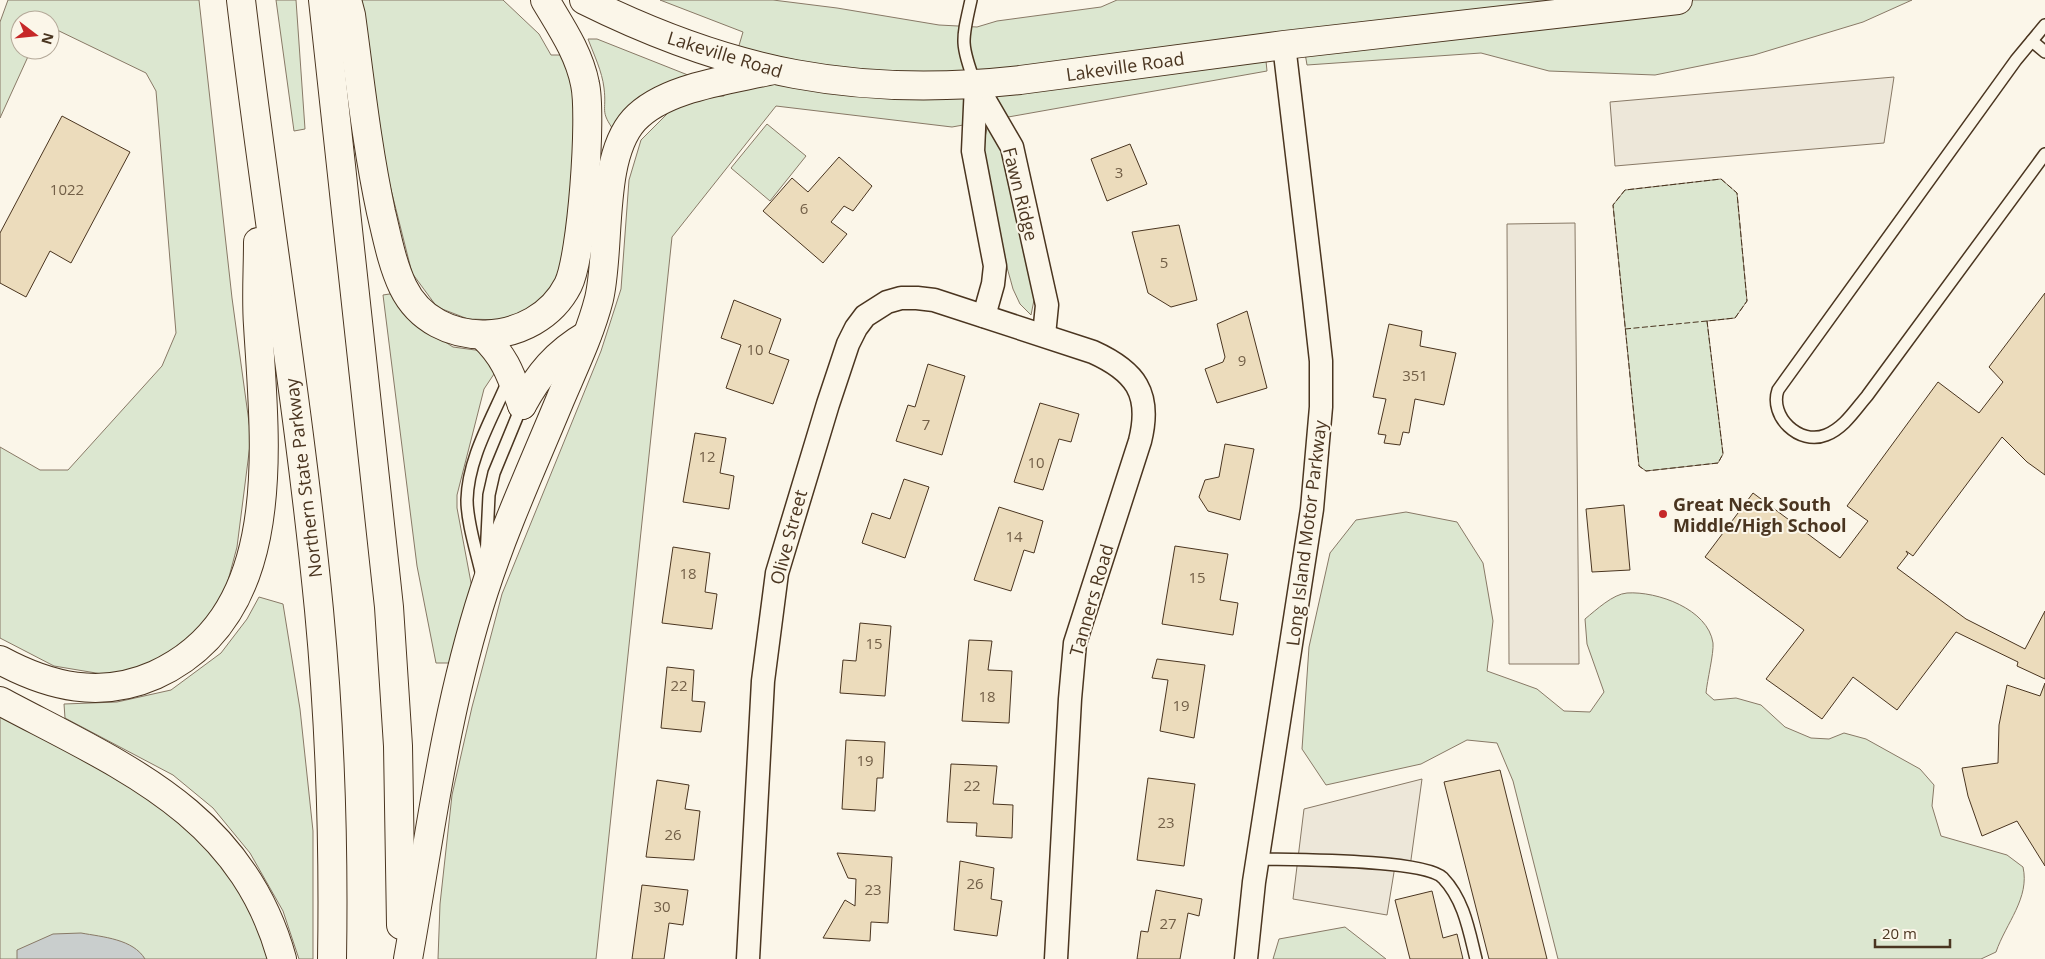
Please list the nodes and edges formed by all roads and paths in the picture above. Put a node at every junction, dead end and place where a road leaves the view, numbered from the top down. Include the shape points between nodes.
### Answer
1 (241, 0) edge
2 (324, 0) edge
3 (346, 0) edge
4 (545, 0) edge
5 (584, 0) edge
6 (971, 0) edge
7 (1678, 0) edge
8 (2045, 25) edge
9 (2032, 41) junction
10 (1284, 45) junction
11 (2045, 52) edge
12 (773, 70) junction
13 (976, 85) junction
14 (259, 146) junction
15 (2045, 154) edge
16 (984, 316) junction
17 (587, 335) junction
18 (1044, 335) junction
19 (483, 336) junction
20 (511, 375) junction
21 (522, 405) junction
22 (484, 590) junction
23 (0, 660) edge
24 (0, 701) edge
25 (1258, 859) junction
26 (282, 959) edge
27 (332, 959) edge
28 (400, 959) edge
29 (408, 959) edge
30 (748, 959) edge
31 (1056, 959) edge
32 (1246, 959) edge
33 (1476, 959) edge

1 - 14 main road, Northern State Parkway
2 - 28 main road via 389,607 401,837
3 - 19 main road via 351,15 376,187 390,249 403,287 411,300 431,319 457,332
4 - 19 main road via 576,54 586,85 587,138 576,260 568,286 552,308 527,326
5 - 12 main road, Lakeville Road via 683,43
6 - 13 lane via 963,52
7 - 10 main road, Lakeville Road
8 - 9 lane
9 - 11 lane
9 - 15 lane via 1778,390 1774,400 1776,409 1786,424 1804,436 1814,438 1824,436 1846,421
10 - 13 main road, Lakeville Road
10 - 25 street, Long Island Motor Parkway via 1321,361 1321,407 1312,509
12 - 13 main road, Lakeville Road via 834,82 871,85
12 - 17 main road via 669,97 646,109 628,128 615,159 602,282
13 - 16 street, Fawn Ridge via 973,151 995,266
13 - 18 street, Fawn Ridge via 1012,147 1047,305
14 - 23 main road via 261,485 254,550 234,601 216,628 193,652 168,669 125,686 96,689 58,685 30,676
14 - 27 main road, Northern State Parkway via 291,374 319,612 330,774
16 - 18 street, Olive Street
16 - 30 street, Olive Street via 934,300 901,298 887,302 865,316 848,344 783,546 772,602 763,681
17 - 21 main road via 558,354 539,375
17 - 22 main road via 513,511
18 - 31 street, Tanners Road via 1117,364 1136,385 1144,411 1140,441 1075,643
19 - 20 main road via 501,354
20 - 21 main road
20 - 22 lane via 479,449 468,485 467,503
21 - 22 lane via 501,453 489,495
22 - 29 main road via 449,723
24 - 26 main road via 146,781 212,832 246,874 268,917
25 - 32 street, Long Island Motor Parkway
25 - 33 lane via 1360,863 1433,872 1443,878 1464,910

